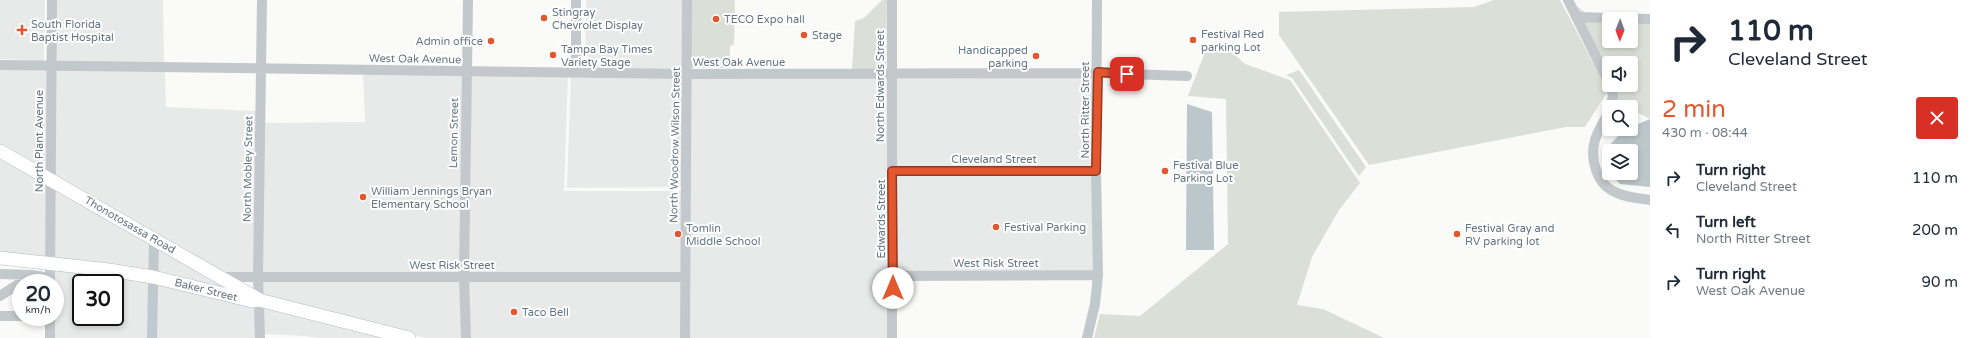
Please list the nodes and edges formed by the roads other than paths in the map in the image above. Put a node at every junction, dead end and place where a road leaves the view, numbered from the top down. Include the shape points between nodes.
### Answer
1 (52, 0) edge
2 (262, 0) edge
3 (468, 0) edge
4 (576, 0) edge
5 (687, 0) edge
6 (892, 0) edge
7 (1097, 0) edge
8 (1568, 0) edge
9 (1576, 17) junction
10 (1650, 19) edge
11 (0, 65) edge
12 (51, 66) junction
13 (262, 69) junction
14 (1602, 70) edge
15 (467, 72) junction
16 (576, 72) junction
17 (1098, 72) junction
18 (688, 74) junction
19 (892, 74) junction
20 (1187, 76) dead end
21 (1602, 123) edge
22 (0, 151) edge
23 (892, 171) junction
24 (1096, 171) junction
25 (51, 179) junction
26 (1650, 200) edge
27 (154, 240) junction
28 (0, 258) edge
29 (50, 264) junction
30 (0, 274) edge
31 (12, 274) edge
32 (50, 274) edge
33 (1098, 275) junction
34 (893, 276) junction
35 (153, 277) junction
36 (220, 277) junction
37 (258, 277) junction
38 (464, 277) junction
39 (685, 277) junction
40 (12, 288) edge
41 (0, 296) edge
42 (259, 300) junction
43 (0, 316) edge
44 (12, 316) edge
45 (50, 326) edge
46 (50, 338) edge
47 (152, 338) edge
48 (260, 338) edge
49 (409, 338) edge
50 (466, 338) edge
51 (685, 338) edge
52 (892, 338) edge
53 (1087, 338) edge

1 - 12 street, North Plant Avenue
2 - 13 street, North Mobley Street
3 - 15 street, Lemon Street
4 - 16 street
5 - 18 street, North Woodrow Wilson Street
6 - 19 street, North Edwards Street
7 - 17 street, North Ritter Street
8 - 9 street
9 - 10 street
9 - 14 street
11 - 12 street, West Oak Avenue
12 - 13 street, West Oak Avenue
12 - 25 street, North Plant Avenue
13 - 15 street, West Oak Avenue
13 - 37 street, North Mobley Street
15 - 16 street, West Oak Avenue
15 - 38 street, Lemon Street
16 - 18 street, West Oak Avenue
17 - 19 street, West Oak Avenue
17 - 20 street, West Oak Avenue
17 - 24 street, North Ritter Street
18 - 19 street, West Oak Avenue
18 - 39 street, North Woodrow Wilson Street
19 - 23 street, North Edwards Street
21 - 26 street via 1593,143 1594,164 1603,185 1612,191
22 - 25 main road, Thonotosassa Road
23 - 24 street, Cleveland Street
23 - 34 street, Edwards Street
24 - 33 street, North Ritter Street
25 - 27 main road, Thonotosassa Road
25 - 29 street, North Plant Avenue
27 - 35 street
27 - 36 main road, Thonotosassa Road
28 - 29 main road, Baker Street
29 - 32 street, North Plant Avenue
29 - 35 main road, Baker Street
30 - 31 street
33 - 34 street, West Risk Street
33 - 53 street, North Ritter Street via 1095,304
34 - 52 street, Edwards Street
35 - 42 main road, Baker Street via 252,301
35 - 47 street
36 - 37 street, West Risk Street
36 - 42 main road, Thonotosassa Road
37 - 38 street, West Risk Street
37 - 42 street, North Mobley Street
38 - 39 street, West Risk Street
38 - 50 street, Lemon Street
39 - 51 street, North Woodrow Wilson Street
40 - 41 street
42 - 48 street, North Mobley Street
42 - 49 main road, Baker Street
43 - 44 street
45 - 46 street

